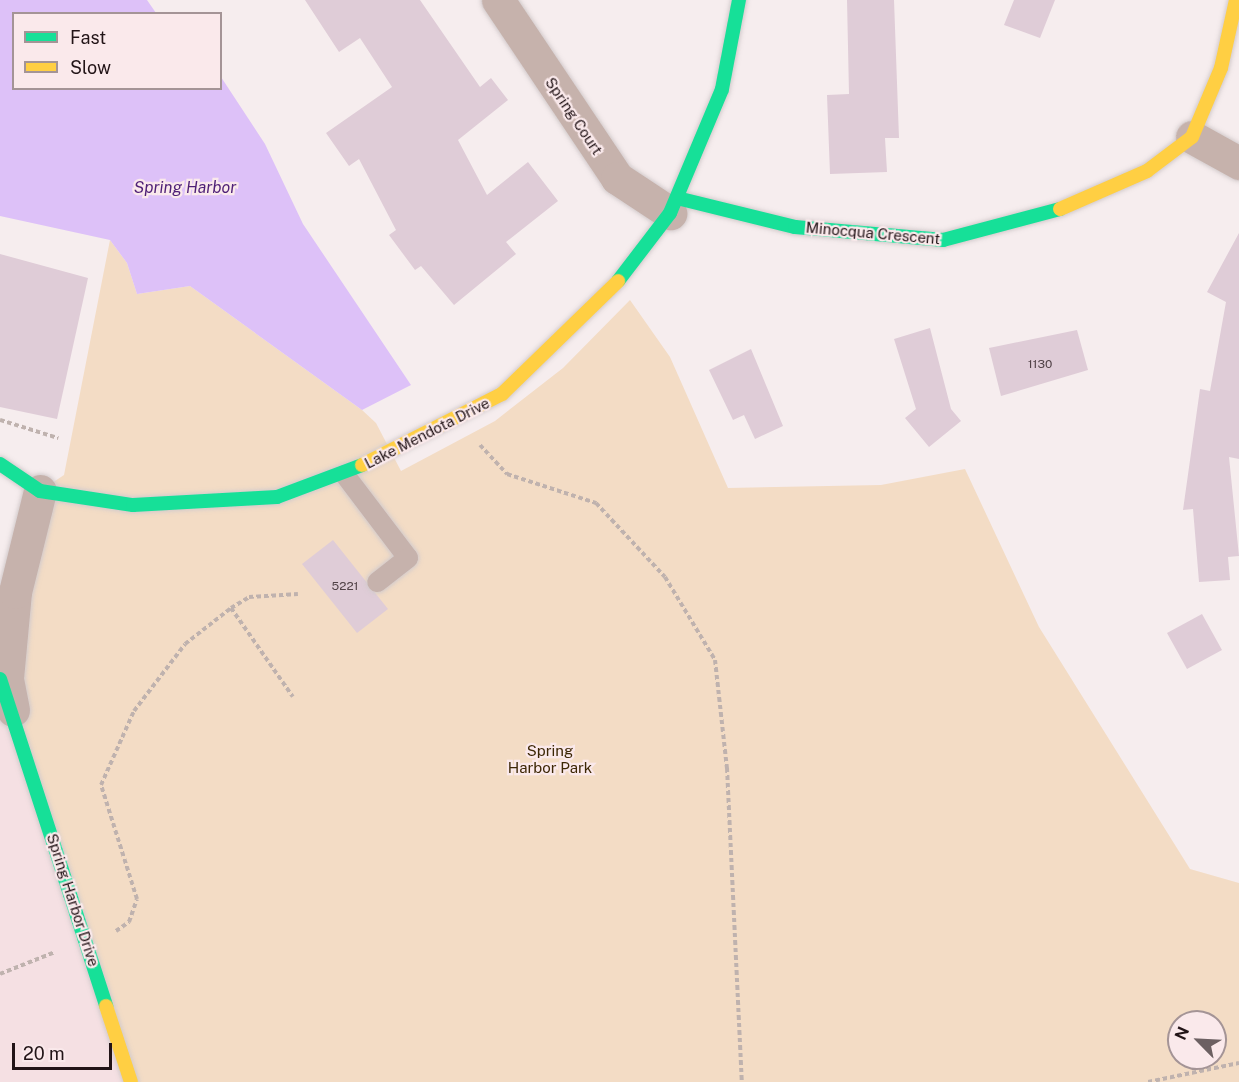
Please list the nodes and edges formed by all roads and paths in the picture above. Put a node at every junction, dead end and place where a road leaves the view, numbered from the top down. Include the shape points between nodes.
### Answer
1 (498, 0) edge
2 (739, 0) edge
3 (1236, 0) edge
4 (1192, 137) junction
5 (1239, 163) edge
6 (674, 205) junction
7 (0, 420) edge
8 (459, 420) junction
9 (58, 438) dead end
10 (0, 465) edge
11 (345, 475) junction
12 (40, 491) junction
13 (377, 582) dead end
14 (298, 594) dead end
15 (231, 608) junction
16 (0, 679) edge
17 (293, 697) dead end
18 (15, 718) junction
19 (111, 935) dead end
20 (59, 951) dead end
21 (0, 974) edge
22 (1239, 1063) edge
23 (131, 1082) edge
24 (742, 1082) edge
25 (1148, 1082) edge

1 - 6 street, Spring Court via 617,178
2 - 6 street, Lake Mendota Drive via 722,89
3 - 4 street via 1221,68
4 - 5 street
4 - 6 street, Minocqua Crescent via 1147,171 1101,194 994,231 943,240 795,227
6 - 8 street, Lake Mendota Drive via 608,295 551,354 502,394
7 - 9 path
8 - 11 street, Lake Mendota Drive
8 - 24 path via 507,474 596,502 665,577 715,660 728,768
10 - 12 street, Lake Mendota Drive
11 - 12 street, Lake Mendota Drive via 277,497 196,506 133,506
11 - 13 lane via 408,558
12 - 18 street, Spring Harbor Drive via 15,592 7,678
14 - 15 path via 249,597
15 - 17 path
15 - 19 path via 185,644 134,711 112,751 101,785 137,899 129,922
16 - 18 street, Spring Harbor Drive
18 - 23 street, Spring Harbor Drive
20 - 21 path
22 - 25 path

